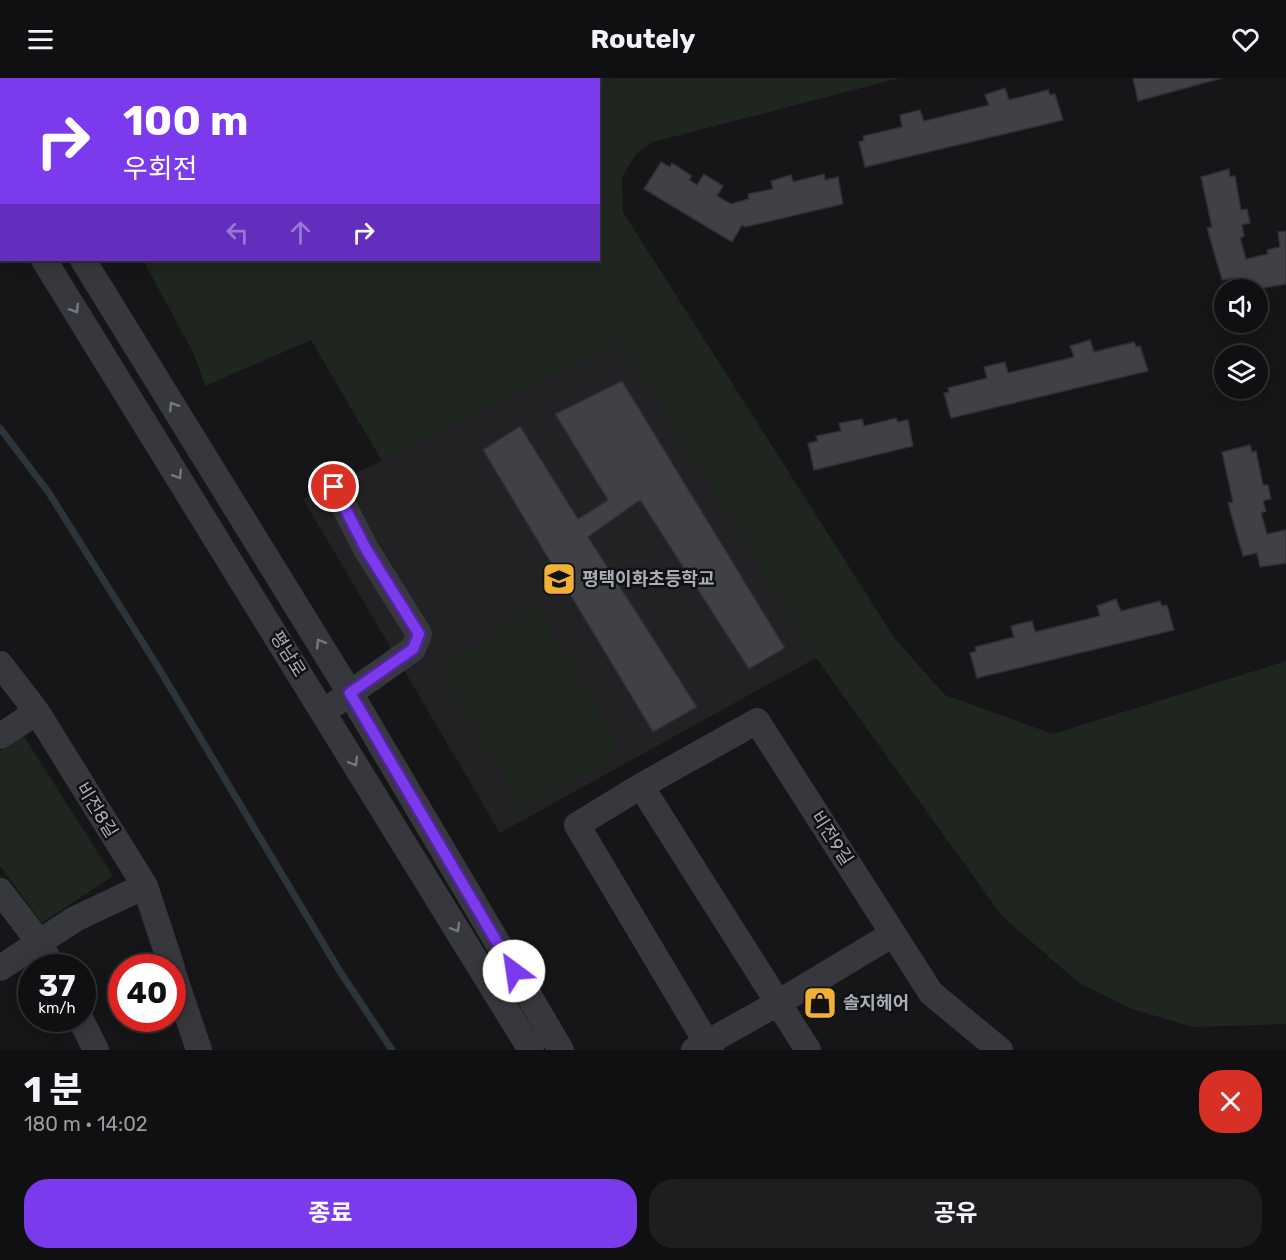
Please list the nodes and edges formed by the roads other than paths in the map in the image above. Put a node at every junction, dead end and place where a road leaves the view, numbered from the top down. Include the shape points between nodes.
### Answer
1 (45, 261) edge
2 (84, 261) edge
3 (334, 487) dead end
4 (0, 664) edge
5 (350, 693) junction
6 (37, 712) junction
7 (324, 712) junction
8 (0, 736) edge
9 (641, 786) junction
10 (145, 886) junction
11 (0, 891) edge
12 (893, 934) junction
13 (39, 942) junction
14 (45, 954) edge
15 (167, 954) edge
16 (0, 968) edge
17 (778, 1003) junction
18 (186, 1010) edge
19 (87, 1032) edge
20 (704, 1048) edge
21 (96, 1050) edge
22 (200, 1050) edge
23 (531, 1050) edge
24 (561, 1050) edge
25 (808, 1050) edge
26 (1000, 1050) edge

1 -> 7 street, 평남로
5 -> 2 street
3 - 5 street via 366,549 419,634 413,649
4 - 6 street, 비전8길
5 - 7 street
5 - 24 street
6 - 8 street
6 - 10 street, 비전8길
7 -> 23 street, 평남로
9 - 12 street, 비전9길 via 757,721
9 - 17 street
9 - 20 street, 비전9길 via 577,825
10 - 13 street via 75,919
10 - 15 street, 비전8길
11 - 13 street
12 - 17 street
12 - 26 street, 비전9길 via 931,993
13 - 14 street
13 - 16 street
17 - 20 street
17 - 25 street
18 - 22 street, 비전8길
19 - 21 street

